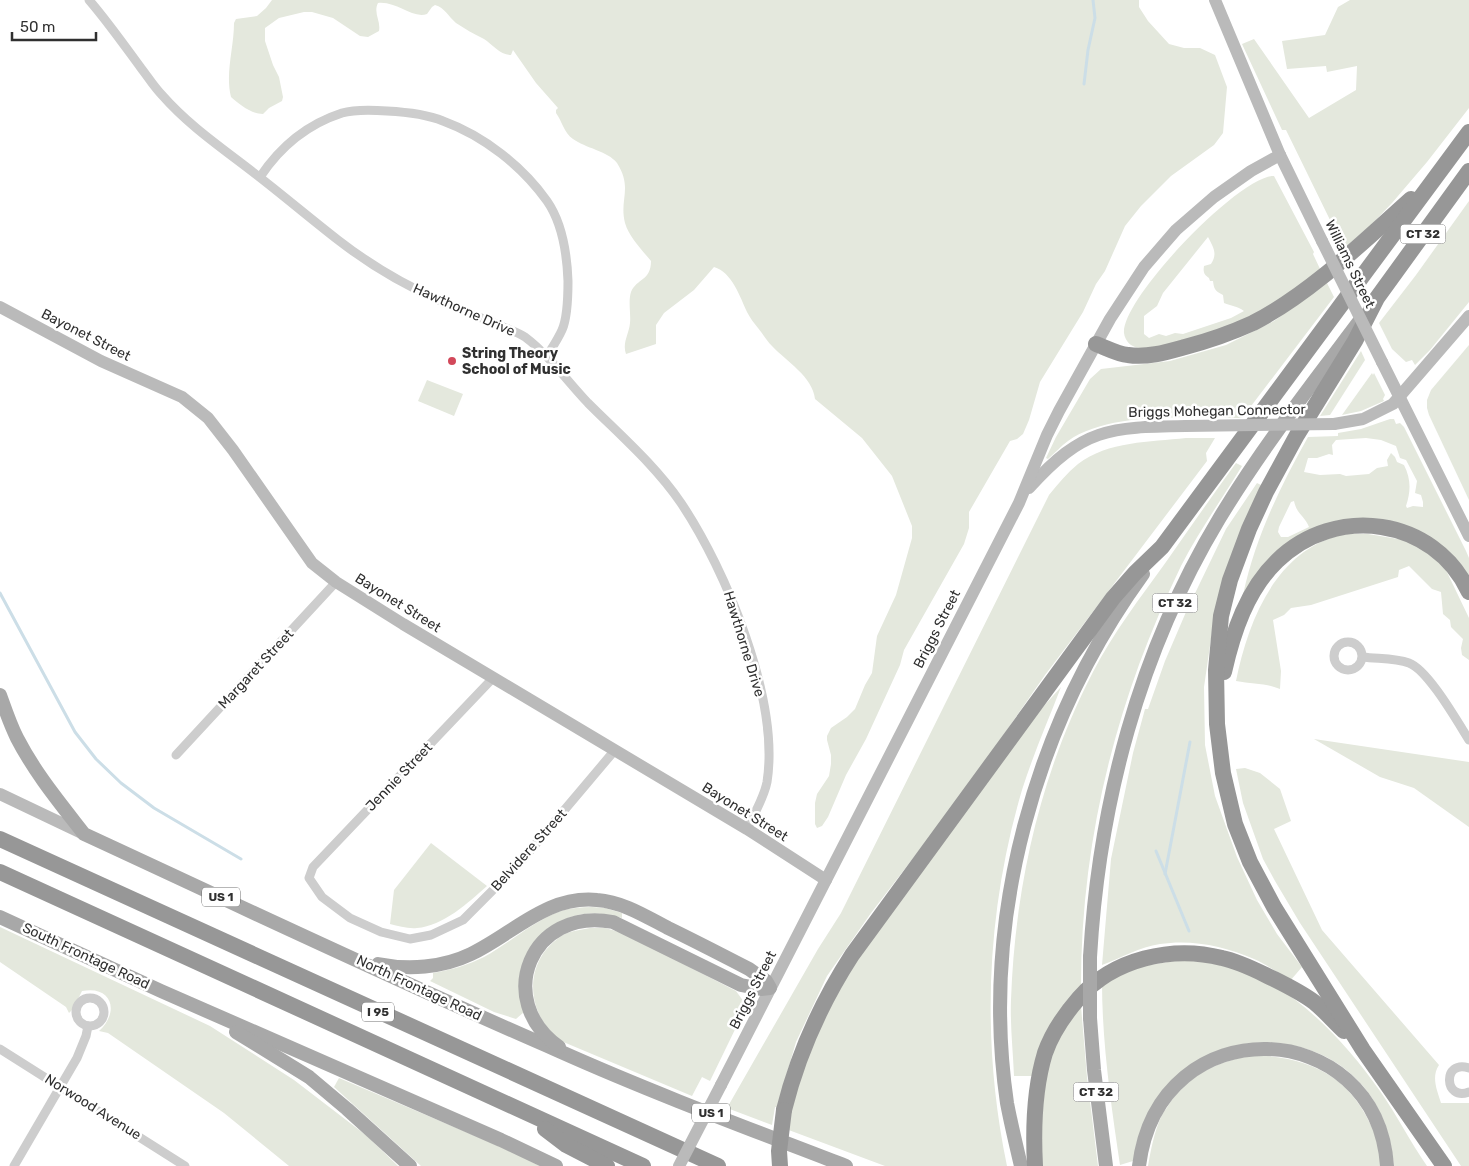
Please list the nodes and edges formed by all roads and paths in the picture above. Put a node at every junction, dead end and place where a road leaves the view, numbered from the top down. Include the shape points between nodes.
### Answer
1 (90, 0) edge
2 (1215, 0) edge
3 (1469, 132) edge
4 (1280, 155) junction
5 (1469, 171) edge
6 (1437, 175) junction
7 (260, 177) junction
8 (1377, 298) junction
9 (0, 307) edge
10 (1469, 316) edge
11 (1096, 344) junction
12 (547, 356) junction
13 (1400, 398) junction
14 (1022, 496) junction
15 (1465, 519) edge
16 (1469, 536) edge
17 (1162, 547) junction
18 (336, 582) junction
19 (1469, 592) edge
20 (1362, 657) dead end
21 (493, 678) junction
22 (0, 695) edge
23 (1217, 724) junction
24 (1469, 740) edge
25 (615, 750) junction
26 (176, 756) dead end
27 (0, 794) edge
28 (747, 829) junction
29 (84, 834) junction
30 (0, 839) edge
31 (0, 872) edge
32 (826, 880) junction
33 (0, 917) edge
34 (431, 936) joint
35 (357, 960) junction
36 (770, 988) junction
37 (172, 996) junction
38 (88, 1026) dead end
39 (0, 1049) edge
40 (1363, 1050) junction
41 (577, 1059) junction
42 (1468, 1066) edge
43 (61, 1086) junction
44 (1469, 1092) edge
45 (521, 1111) junction
46 (14, 1166) edge
47 (185, 1166) edge
48 (410, 1166) edge
49 (556, 1166) edge
50 (607, 1166) edge
51 (644, 1166) edge
52 (679, 1166) edge
53 (718, 1166) edge
54 (780, 1166) edge
55 (846, 1166) edge
56 (1021, 1166) edge
57 (1035, 1166) edge
58 (1106, 1166) edge
59 (1139, 1166) edge
60 (1387, 1166) edge
61 (1444, 1166) edge

1 - 7 street, Hawthorne Drive via 161,95 203,134
2 - 4 main road, Williams Street
3 - 6 highway, CT 32
4 - 11 main road, Briggs Street via 1232,183 1176,230 1144,267
4 - 13 main road, Williams Street, bridge
5 - 8 highway, CT 32
6 - 11 highway via 1308,287 1255,322 1216,338 1156,354 1129,355
6 - 17 highway, CT 32
7 - 12 street, Hawthorne Drive via 357,255 433,298 523,336
7 - 12 street via 269,162 291,141 316,123 344,113 372,110 410,112 443,120 476,136 526,176 548,202 561,231 567,260 568,292 563,328
8 - 23 highway via 1343,362 1285,456 1242,546 1221,616 1216,670
8 - 58 main road, CT 32, bridge via 1286,418 1238,488 1200,552 1170,614 1133,710 1111,795 1092,918 1090,1018
9 - 18 main road, Bayonet Street via 101,361 182,397 208,418 312,563
10 - 13 main road, Briggs Mohegan Connector
11 - 14 main road, Briggs Street via 1047,435
12 - 28 street, Hawthorne Drive via 570,385 653,467 675,495 727,586 751,657 767,728 767,782
13 - 14 main road, Briggs Mohegan Connector, bridge via 1367,417 1334,424 1118,429 1085,440 1057,459
13 - 15 main road, Williams Street
14 - 32 main road, Briggs Street
15 - 16 main road, Williams Street
17 - 54 highway, bridge via 1113,598 852,955 816,1017 797,1065 784,1110
17 - 56 main road, CT 32 via 1111,620 1075,686 1045,757 1021,836 1007,919 1001,1010 1007,1103
18 - 21 main road, Bayonet Street
18 - 26 street, Margaret Street
19 - 23 highway via 1450,563 1435,549 1404,532 1382,526 1348,525 1319,533 1285,553 1256,588 1229,648
20 - 24 street via 1404,662 1418,668
21 - 25 main road, Bayonet Street
21 - 34 street, Jennie Street via 313,867 309,878 322,897 350,918 381,932 410,939
22 - 29 main road, US 1 via 27,757
23 - 40 highway via 1228,798 1250,862
25 - 28 main road, Bayonet Street
25 - 34 street, Belvidere Street via 518,865 463,920
27 - 29 main road, North Frontage Road
28 - 32 main road, Bayonet Street
29 - 35 main road, North Frontage Road / US 1
30 - 53 highway, I 95
31 - 45 highway, I 95
32 - 36 main road, Briggs Street
33 - 37 main road, South Frontage Road
35 - 36 main road via 422,967 456,960 554,905 597,900 635,911 749,969 766,981
35 - 41 main road, North Frontage Road / US 1
36 - 41 main road via 741,985 613,922 586,920 567,924 548,936 534,954 526,989 536,1024 556,1045
36 - 52 main road, Briggs Street, bridge
37 - 48 main road via 309,1077
37 - 49 main road
38 - 43 street via 77,1058
39 - 43 street, Norwood Avenue
40 - 57 highway via 1315,1003 1291,987 1238,962 1212,956 1175,954 1124,965 1084,993 1060,1023 1046,1051 1037,1090
40 - 61 highway
41 - 55 main road, North Frontage Road / US 1
42 - 44 street via 1452,1071 1449,1083 1457,1092
43 - 46 street
43 - 47 street, Norwood Avenue
45 - 50 highway via 566,1145
45 - 51 highway, I 95
59 - 60 main road via 1152,1118 1168,1092 1192,1071 1215,1058 1259,1048 1285,1050 1308,1057 1348,1082 1374,1117 1383,1141

